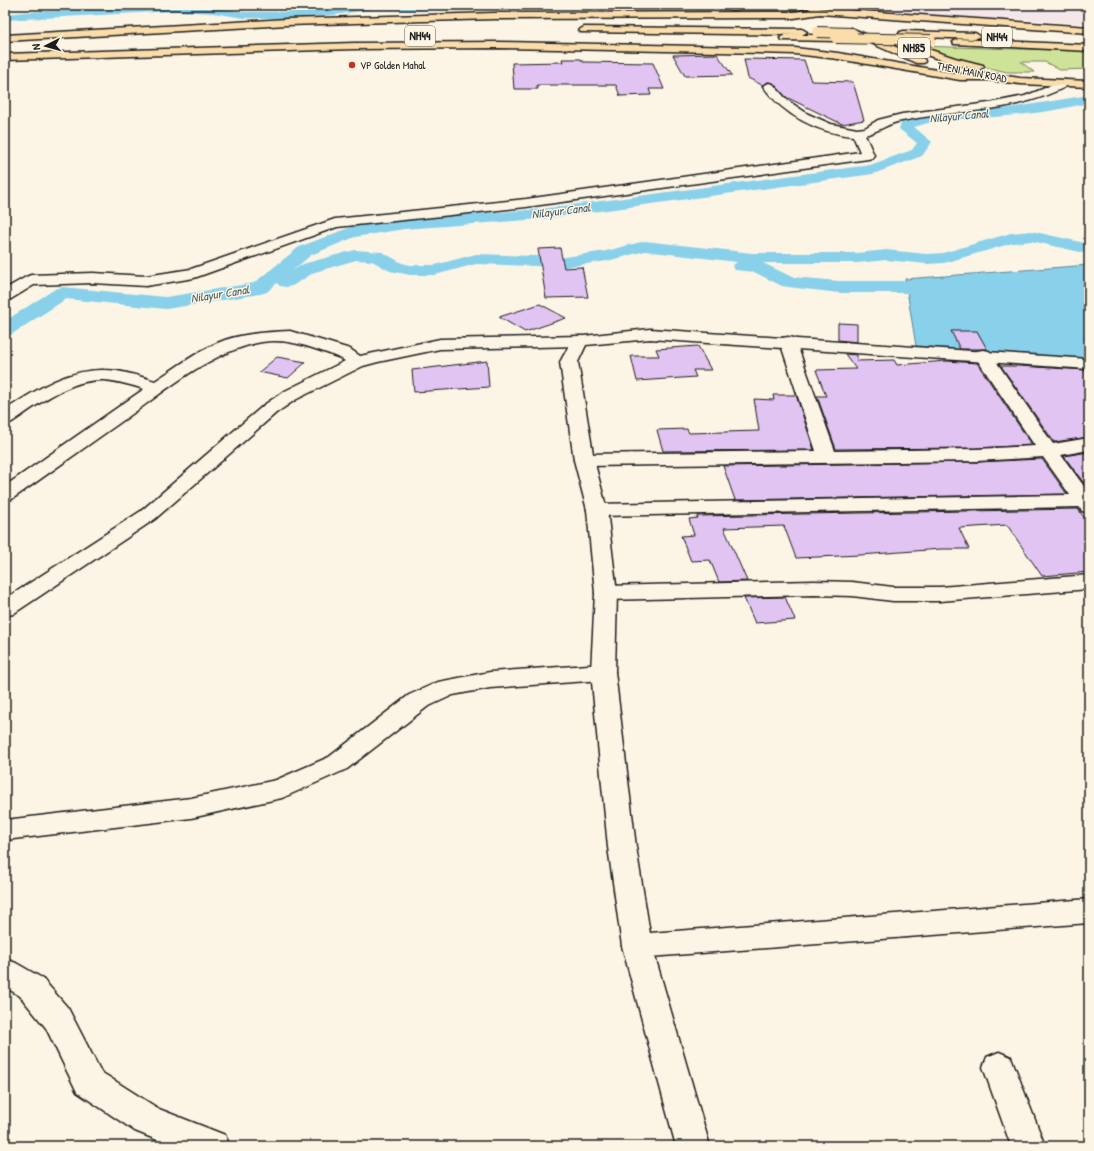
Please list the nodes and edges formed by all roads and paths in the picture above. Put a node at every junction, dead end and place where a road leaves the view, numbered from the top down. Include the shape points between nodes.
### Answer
1 (808, 5) edge
2 (820, 11) junction
3 (1089, 30) edge
4 (277, 33) dead end
5 (516, 35) dead end
6 (5, 38) edge
7 (249, 39) dead end
8 (1089, 41) edge
9 (170, 42) dead end
10 (5, 43) edge
11 (5, 48) edge
12 (1089, 48) edge
13 (5, 56) edge
14 (1059, 72) dead end
15 (1012, 76) junction
16 (987, 77) junction
17 (1065, 83) junction
18 (1089, 84) edge
19 (769, 86) dead end
20 (858, 133) junction
21 (5, 296) edge
22 (580, 340) junction
23 (788, 342) junction
24 (983, 356) junction
25 (357, 362) junction
26 (1089, 364) edge
27 (158, 387) junction
28 (5, 418) edge
29 (1089, 444) edge
30 (1048, 451) junction
31 (827, 456) junction
32 (584, 460) junction
33 (5, 495) edge
34 (1087, 504) edge
35 (597, 510) junction
36 (1089, 582) edge
37 (606, 594) junction
38 (5, 609) edge
39 (603, 672) junction
40 (5, 830) edge
41 (1089, 911) edge
42 (637, 946) junction
43 (5, 972) edge
44 (999, 1067) dead end
45 (213, 1146) edge
46 (693, 1146) edge
47 (1028, 1146) edge

1 - 2 main road, THENI MAIN ROAD
2 - 3 main road
2 - 6 main road via 794,15 494,16 287,22
2 - 15 main road, THENI MAIN ROAD / NH85 via 937,56
2 - 16 main road, THENI MAIN ROAD / NH85 via 830,21 878,44 922,61
4 - 10 main road
5 - 7 main road, NH44
8 - 12 main road, NH44, bridge via 817,32 576,32 931,40
9 - 11 main road
13 - 16 main road via 354,46 499,45 720,49 795,51 838,56 960,78
14 - 15 main road
15 - 17 main road, THENI MAIN ROAD / NH85
16 - 17 main road, THENI MAIN ROAD / NH85
17 - 18 main road, THENI MAIN ROAD / NH85
17 - 20 street via 1039,96 1015,102 908,116
19 - 20 street via 774,95 797,114 832,128
20 - 21 street via 868,156 526,203 335,223 194,273 146,281 92,278 31,280
22 - 23 street via 650,334
22 - 25 street via 440,344
22 - 32 street via 569,362
23 - 24 street
23 - 31 street
24 - 26 street
24 - 30 street
25 - 27 street via 344,354 290,336 263,337 231,344 196,362
25 - 38 street via 289,396 270,409 148,515
27 - 28 street via 105,375 88,375 56,386
27 - 33 street
29 - 30 street
30 - 31 street via 977,455
30 - 34 street
31 - 32 street
32 - 35 street
34 - 35 street
35 - 37 street
36 - 37 street via 940,594 893,594 814,588
37 - 39 street
39 - 40 street via 490,680 447,688 418,701 338,763 282,788 191,808
39 - 42 street via 622,847
41 - 42 street
42 - 46 street
43 - 45 street via 31,987 57,1018 89,1082 147,1120
44 - 47 street

